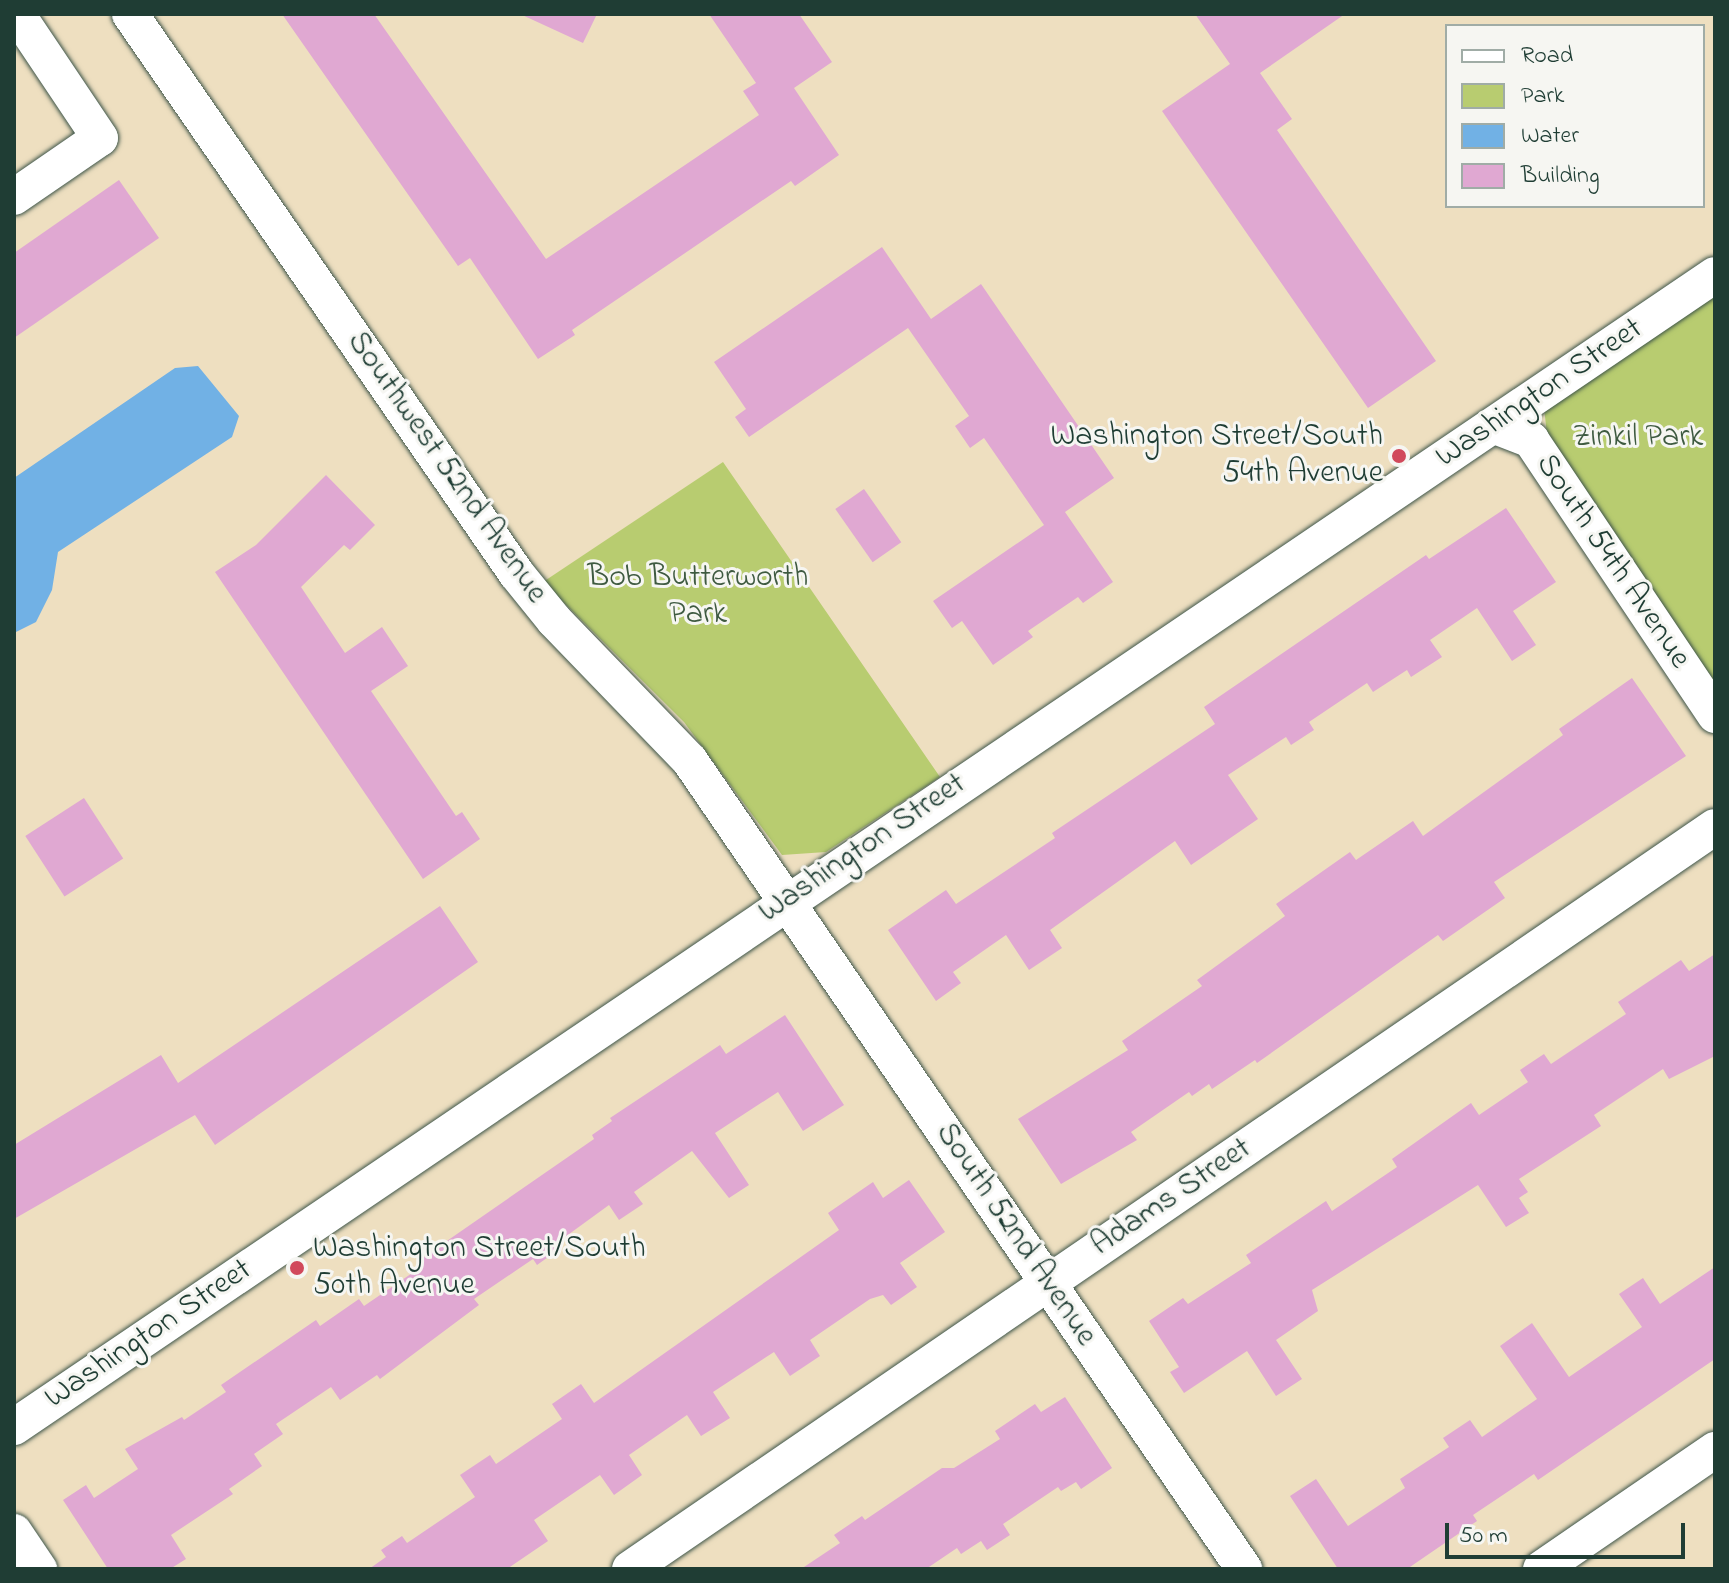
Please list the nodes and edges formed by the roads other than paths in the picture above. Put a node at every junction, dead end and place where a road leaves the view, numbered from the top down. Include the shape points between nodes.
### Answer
1 (17, 14) edge
2 (130, 14) edge
3 (14, 197) edge
4 (1715, 275) edge
5 (1495, 426) junction
6 (1715, 715) edge
7 (1715, 827) edge
8 (789, 900) junction
9 (1046, 1284) junction
10 (14, 1427) edge
11 (1715, 1450) edge
12 (14, 1532) edge
13 (39, 1569) edge
14 (630, 1569) edge
15 (1244, 1569) edge
16 (1541, 1569) edge

1 - 3 street via 100,138
2 - 8 street, Southwest 52nd Avenue via 516,573 554,620 690,761
4 - 5 street, Washington Street
5 - 6 street, South 54th Avenue via 1531,440
5 - 8 street, Washington Street
7 - 9 street, Adams Street
8 - 9 street, South 52nd Avenue
8 - 10 street, Washington Street
9 - 14 street, Adams Street
9 - 15 street, South 52nd Avenue
11 - 16 street
12 - 13 street

